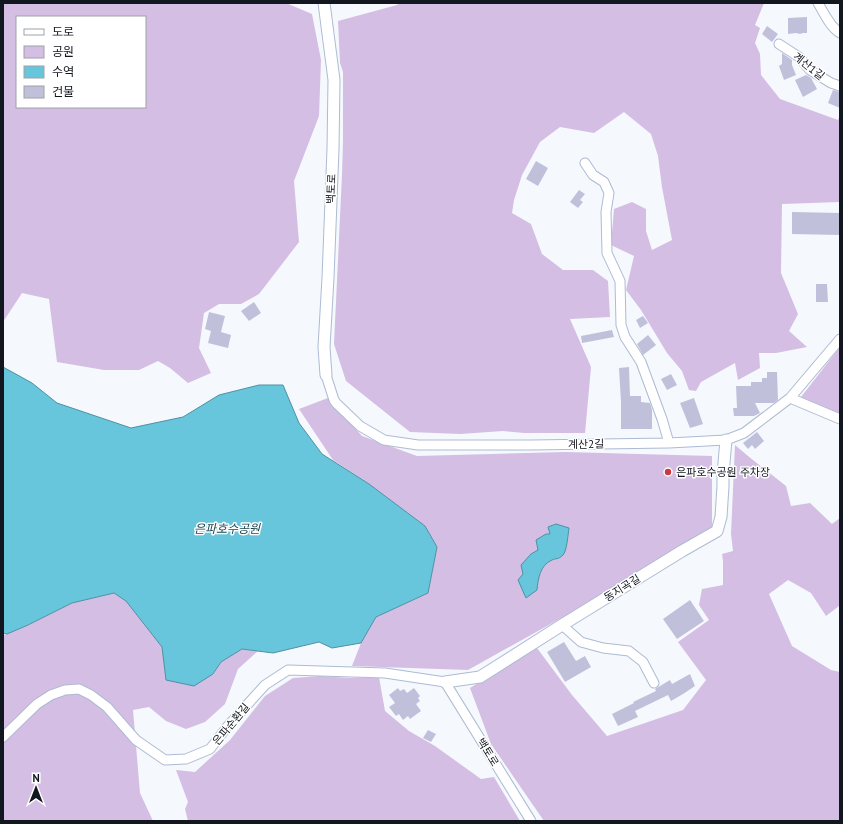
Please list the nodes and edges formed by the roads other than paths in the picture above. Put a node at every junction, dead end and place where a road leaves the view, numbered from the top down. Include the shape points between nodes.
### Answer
1 (324, 3) edge
2 (818, 3) edge
3 (840, 33) edge
4 (779, 44) dead end
5 (840, 86) edge
6 (585, 163) dead end
7 (840, 339) edge
8 (326, 375) joint
9 (790, 398) junction
10 (840, 419) edge
11 (726, 440) junction
12 (669, 442) junction
13 (562, 625) junction
14 (445, 682) junction
15 (654, 683) dead end
16 (3, 737) edge
17 (531, 821) edge

1 - 8 street, 백토로 via 334,80 324,347
2 - 3 street via 836,31
4 - 5 street, 계산1길 via 799,57 810,70
6 - 12 street via 593,175 604,182 609,193 606,212 607,253 620,281 621,325 641,362
7 - 9 street, 계산2길
8 - 12 street, 계산2길 via 336,403 360,426 384,440 418,445
9 - 10 street
9 - 11 street, 계산2길 via 744,433
11 - 12 street, 계산2길
11 - 13 street, 동지곡길 via 722,517 717,531
13 - 14 street, 동지곡길 via 480,677
13 - 15 street via 580,642 629,651 643,662
14 - 16 street, 은파순환길 via 385,673 288,670 265,685 210,749 186,760 165,760 136,740 107,707 79,689 51,695 37,704
14 - 17 street, 백토로

